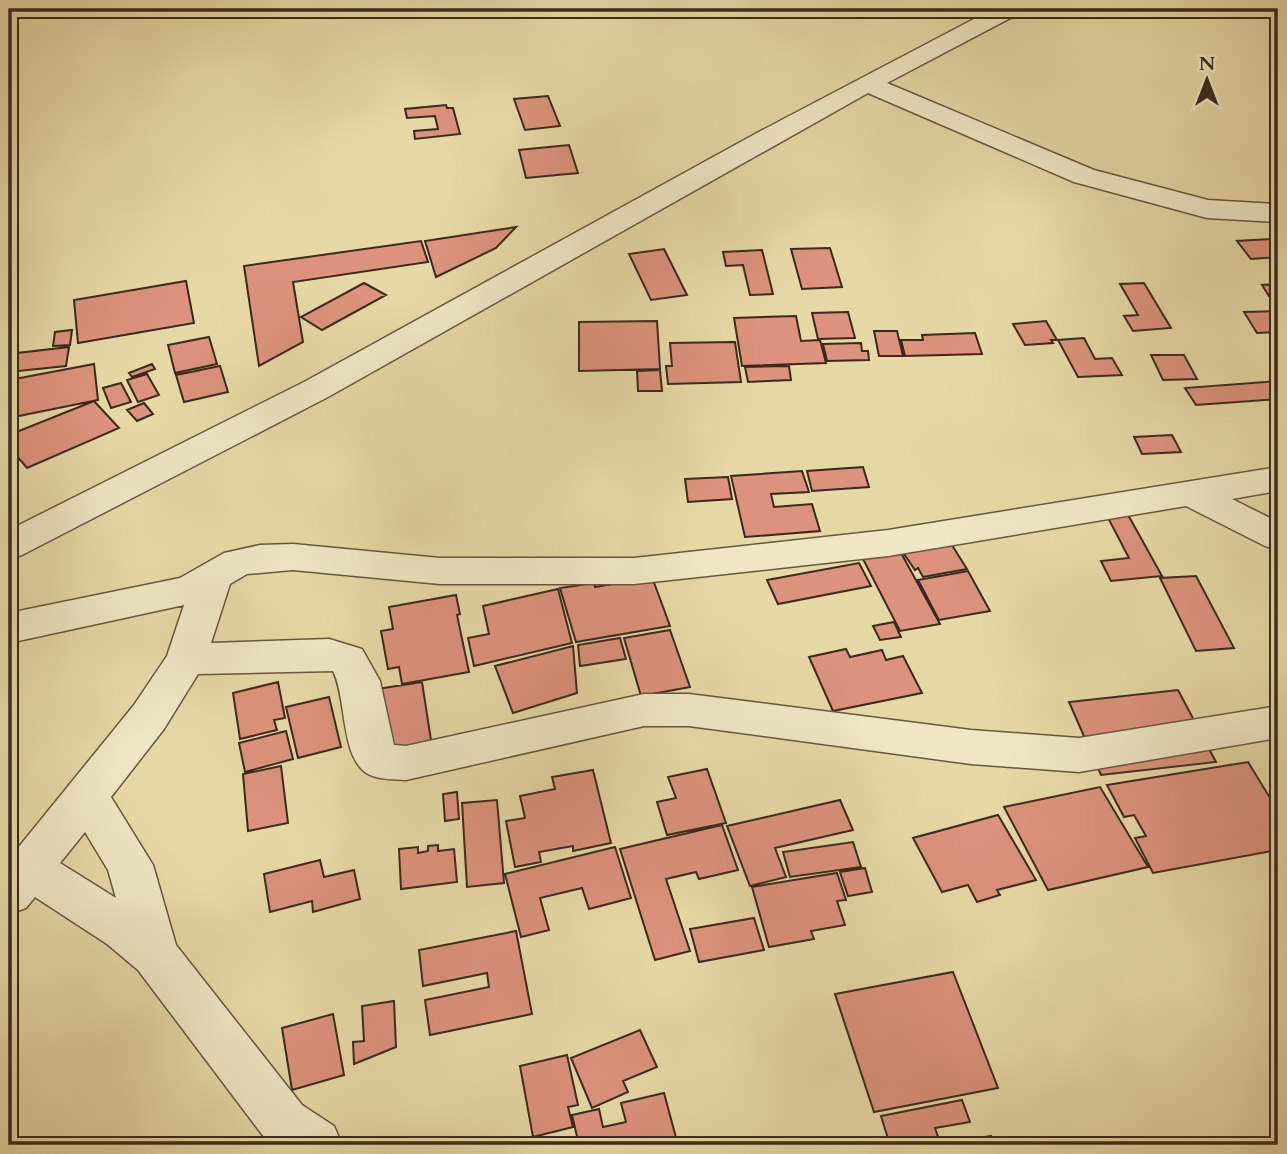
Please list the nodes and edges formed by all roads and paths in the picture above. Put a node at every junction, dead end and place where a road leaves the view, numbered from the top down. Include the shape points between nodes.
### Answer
1 (1010, 9) edge
2 (869, 84) junction
3 (1278, 213) edge
4 (1278, 479) edge
5 (1190, 493) junction
6 (1278, 537) edge
7 (9, 546) edge
8 (212, 579) junction
9 (9, 628) edge
10 (186, 659) junction
11 (1278, 722) edge
12 (86, 796) junction
13 (19, 881) edge
14 (155, 955) junction
15 (315, 1145) edge

1 - 2 street
2 - 3 street via 1084,176 1215,210
2 - 7 street via 359,366
4 - 5 street
5 - 6 street
5 - 8 street via 888,543 634,571 440,571 293,556 237,562
8 - 9 street via 191,590
8 - 10 street
10 - 11 street via 329,654 348,660 359,681 372,750 382,761 406,763 644,710 689,710 971,747 1079,755
10 - 12 street via 149,717
12 - 13 street
12 - 14 street via 130,865
13 - 14 street via 124,929
14 - 15 street via 283,1123

